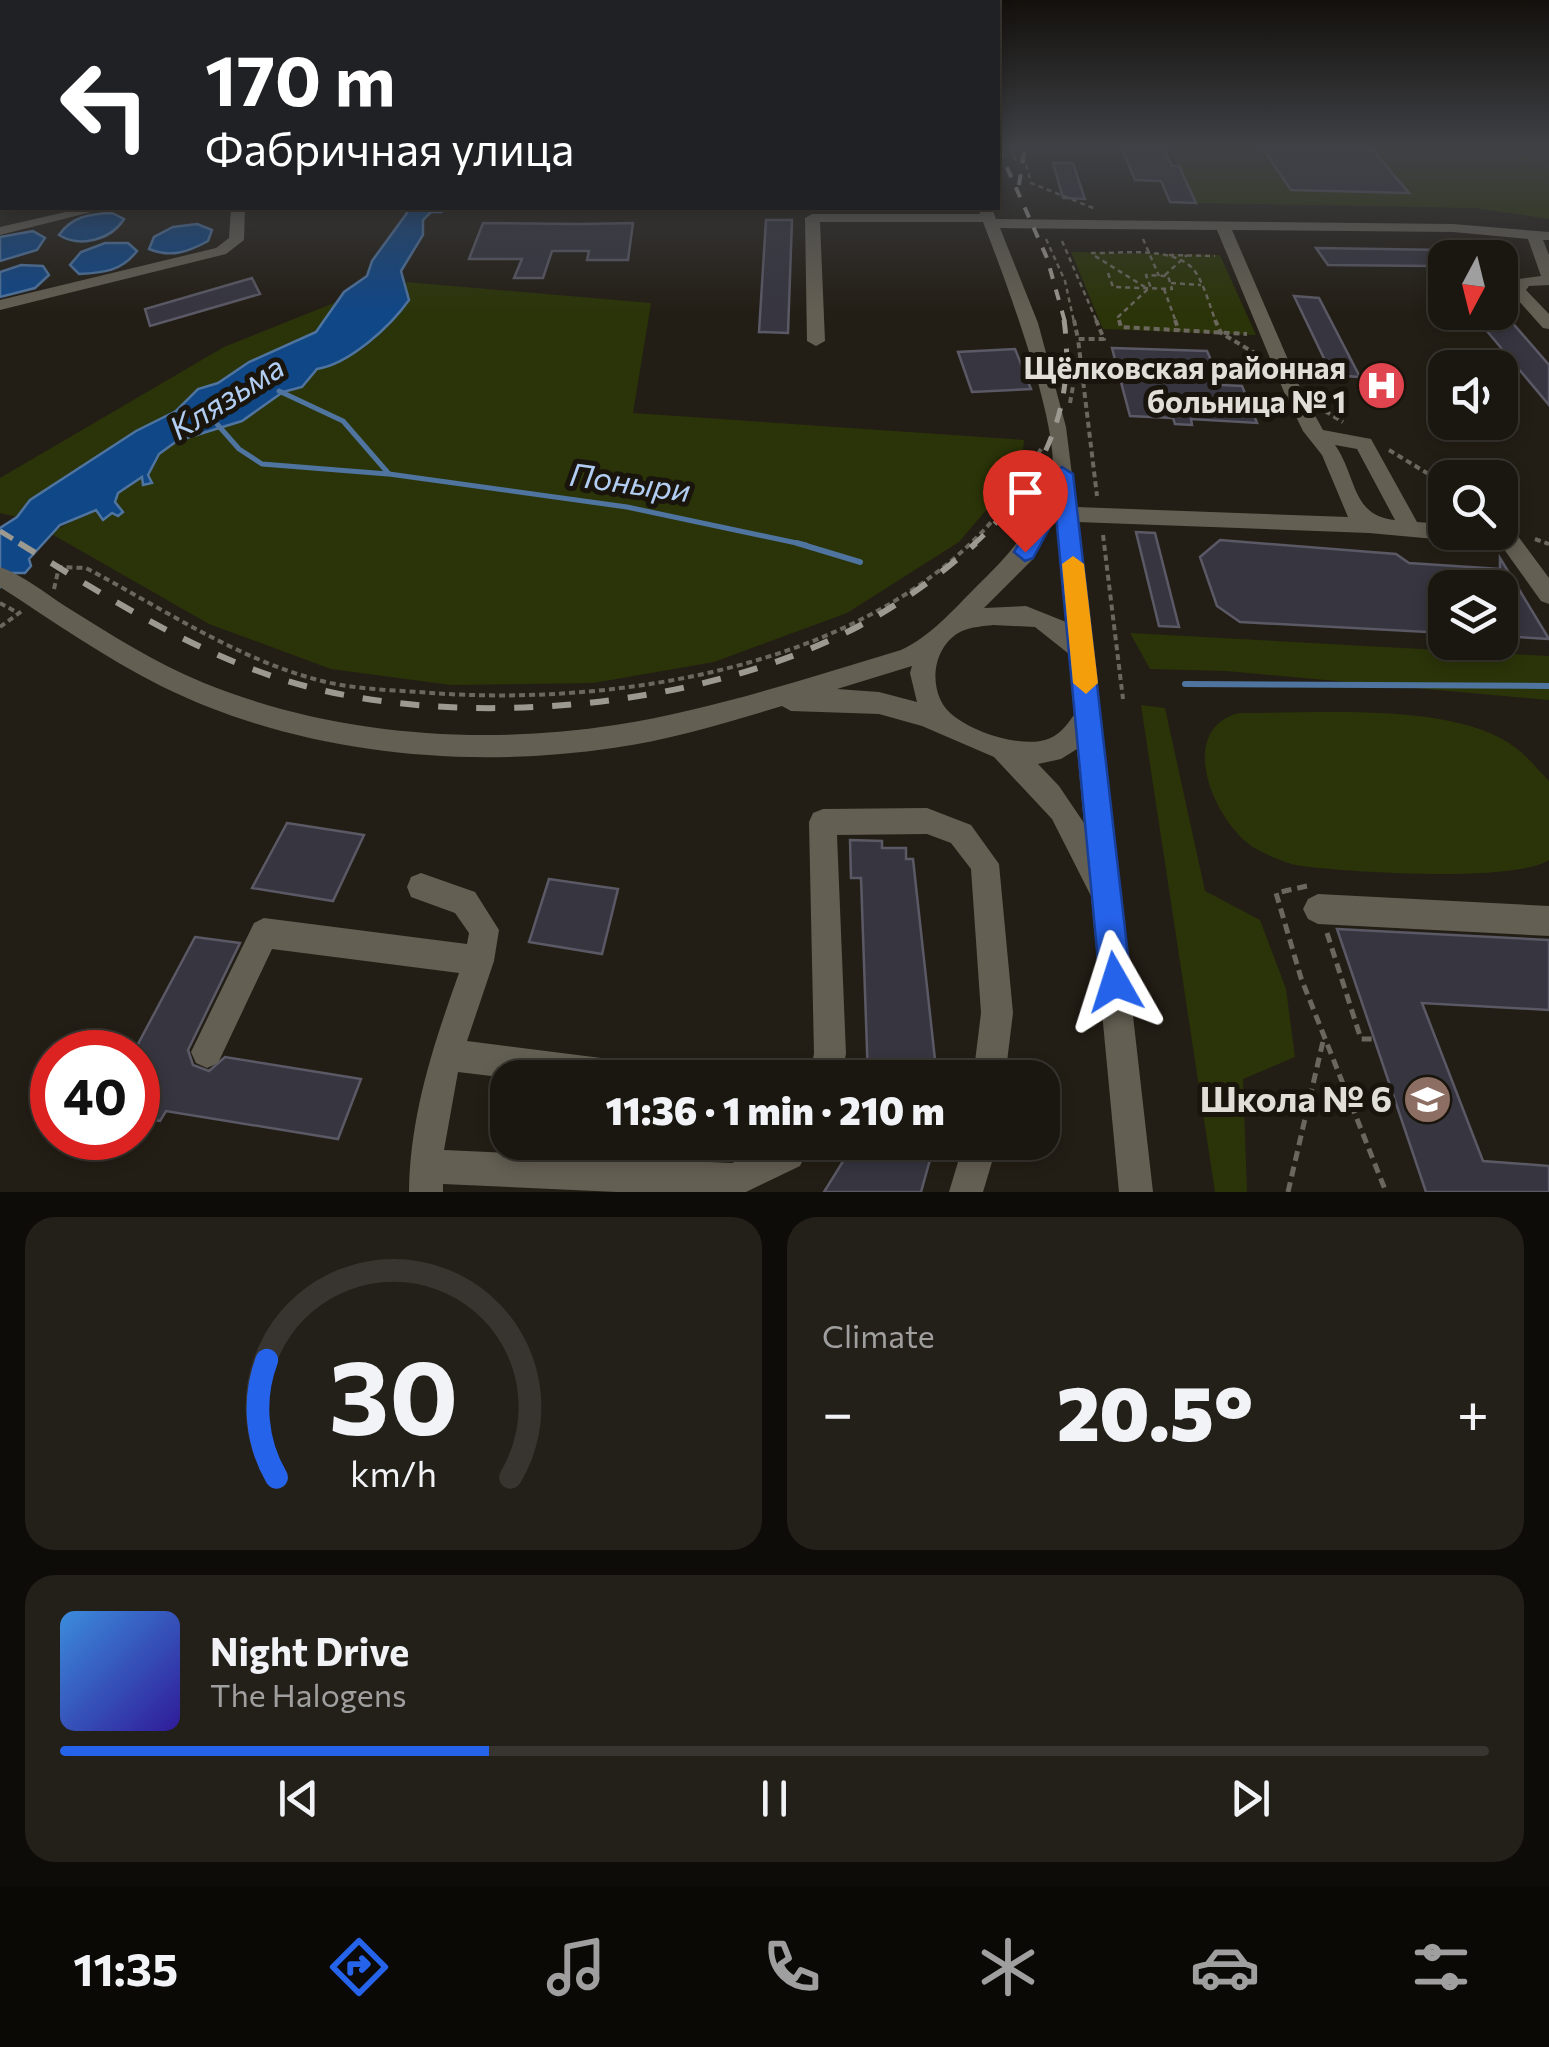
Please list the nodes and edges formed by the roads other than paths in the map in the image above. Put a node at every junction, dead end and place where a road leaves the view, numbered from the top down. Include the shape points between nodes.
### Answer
1 (91, 210) edge
2 (238, 210) edge
3 (947, 213) edge
4 (988, 216) edge
5 (1222, 224) junction
6 (0, 231) edge
7 (1542, 236) edge
8 (1549, 278) edge
9 (0, 305) edge
10 (1549, 324) edge
11 (816, 342) dead end
12 (1320, 436) junction
13 (1062, 474) junction
14 (1067, 514) junction
15 (1369, 525) junction
16 (1410, 528) junction
17 (1428, 530) edge
18 (1516, 550) edge
19 (0, 576) edge
20 (1549, 595) edge
21 (954, 623) junction
22 (930, 647) junction
23 (1084, 664) junction
24 (762, 700) junction
25 (1089, 714) junction
26 (944, 724) junction
27 (1001, 748) junction
28 (420, 887) dead end
29 (1318, 909) road end
30 (1108, 911) junction
31 (1549, 921) edge
32 (479, 960) junction
33 (207, 1052) dead end
34 (446, 1054) junction
35 (492, 1060) edge
36 (828, 1060) edge
37 (991, 1060) edge
38 (775, 1160) edge
39 (976, 1160) edge
40 (426, 1179) edge
41 (966, 1192) edge
42 (1136, 1192) edge

1 - 6 street
2 - 9 street via 236,240 222,250
3 - 4 street
3 - 11 street via 812,218
4 - 5 street
4 - 13 street via 1043,364
5 - 7 street
5 - 12 street via 1294,392
7 - 8 street
8 - 10 street via 1524,282 1518,291
12 - 15 street via 1356,512
12 - 16 street via 1364,444
13 - 14 street
13 - 21 street via 1025,552
14 - 15 street
14 - 23 street
15 - 16 street
16 - 17 street
18 - 20 street
19 - 24 street via 192,689 292,722 368,737 463,745 556,742 671,726
21 - 22 street
21 - 23 street via 1018,613 1066,631
22 - 24 street
22 - 26 street via 922,673
23 - 25 street
24 - 26 street via 849,700 904,708
25 - 27 street via 1078,737 1058,752
25 - 30 street
26 - 27 street
27 - 30 street via 1035,776 1076,827
28 - 32 street via 465,902 484,930
29 - 31 street
30 - 42 street
32 - 33 street via 264,933
32 - 34 street
34 - 35 street
34 - 40 street via 424,1146
36 - 37 street via 823,822 927,822 961,834 985,864 997,1013
38 - 40 street via 733,1180
39 - 41 street

